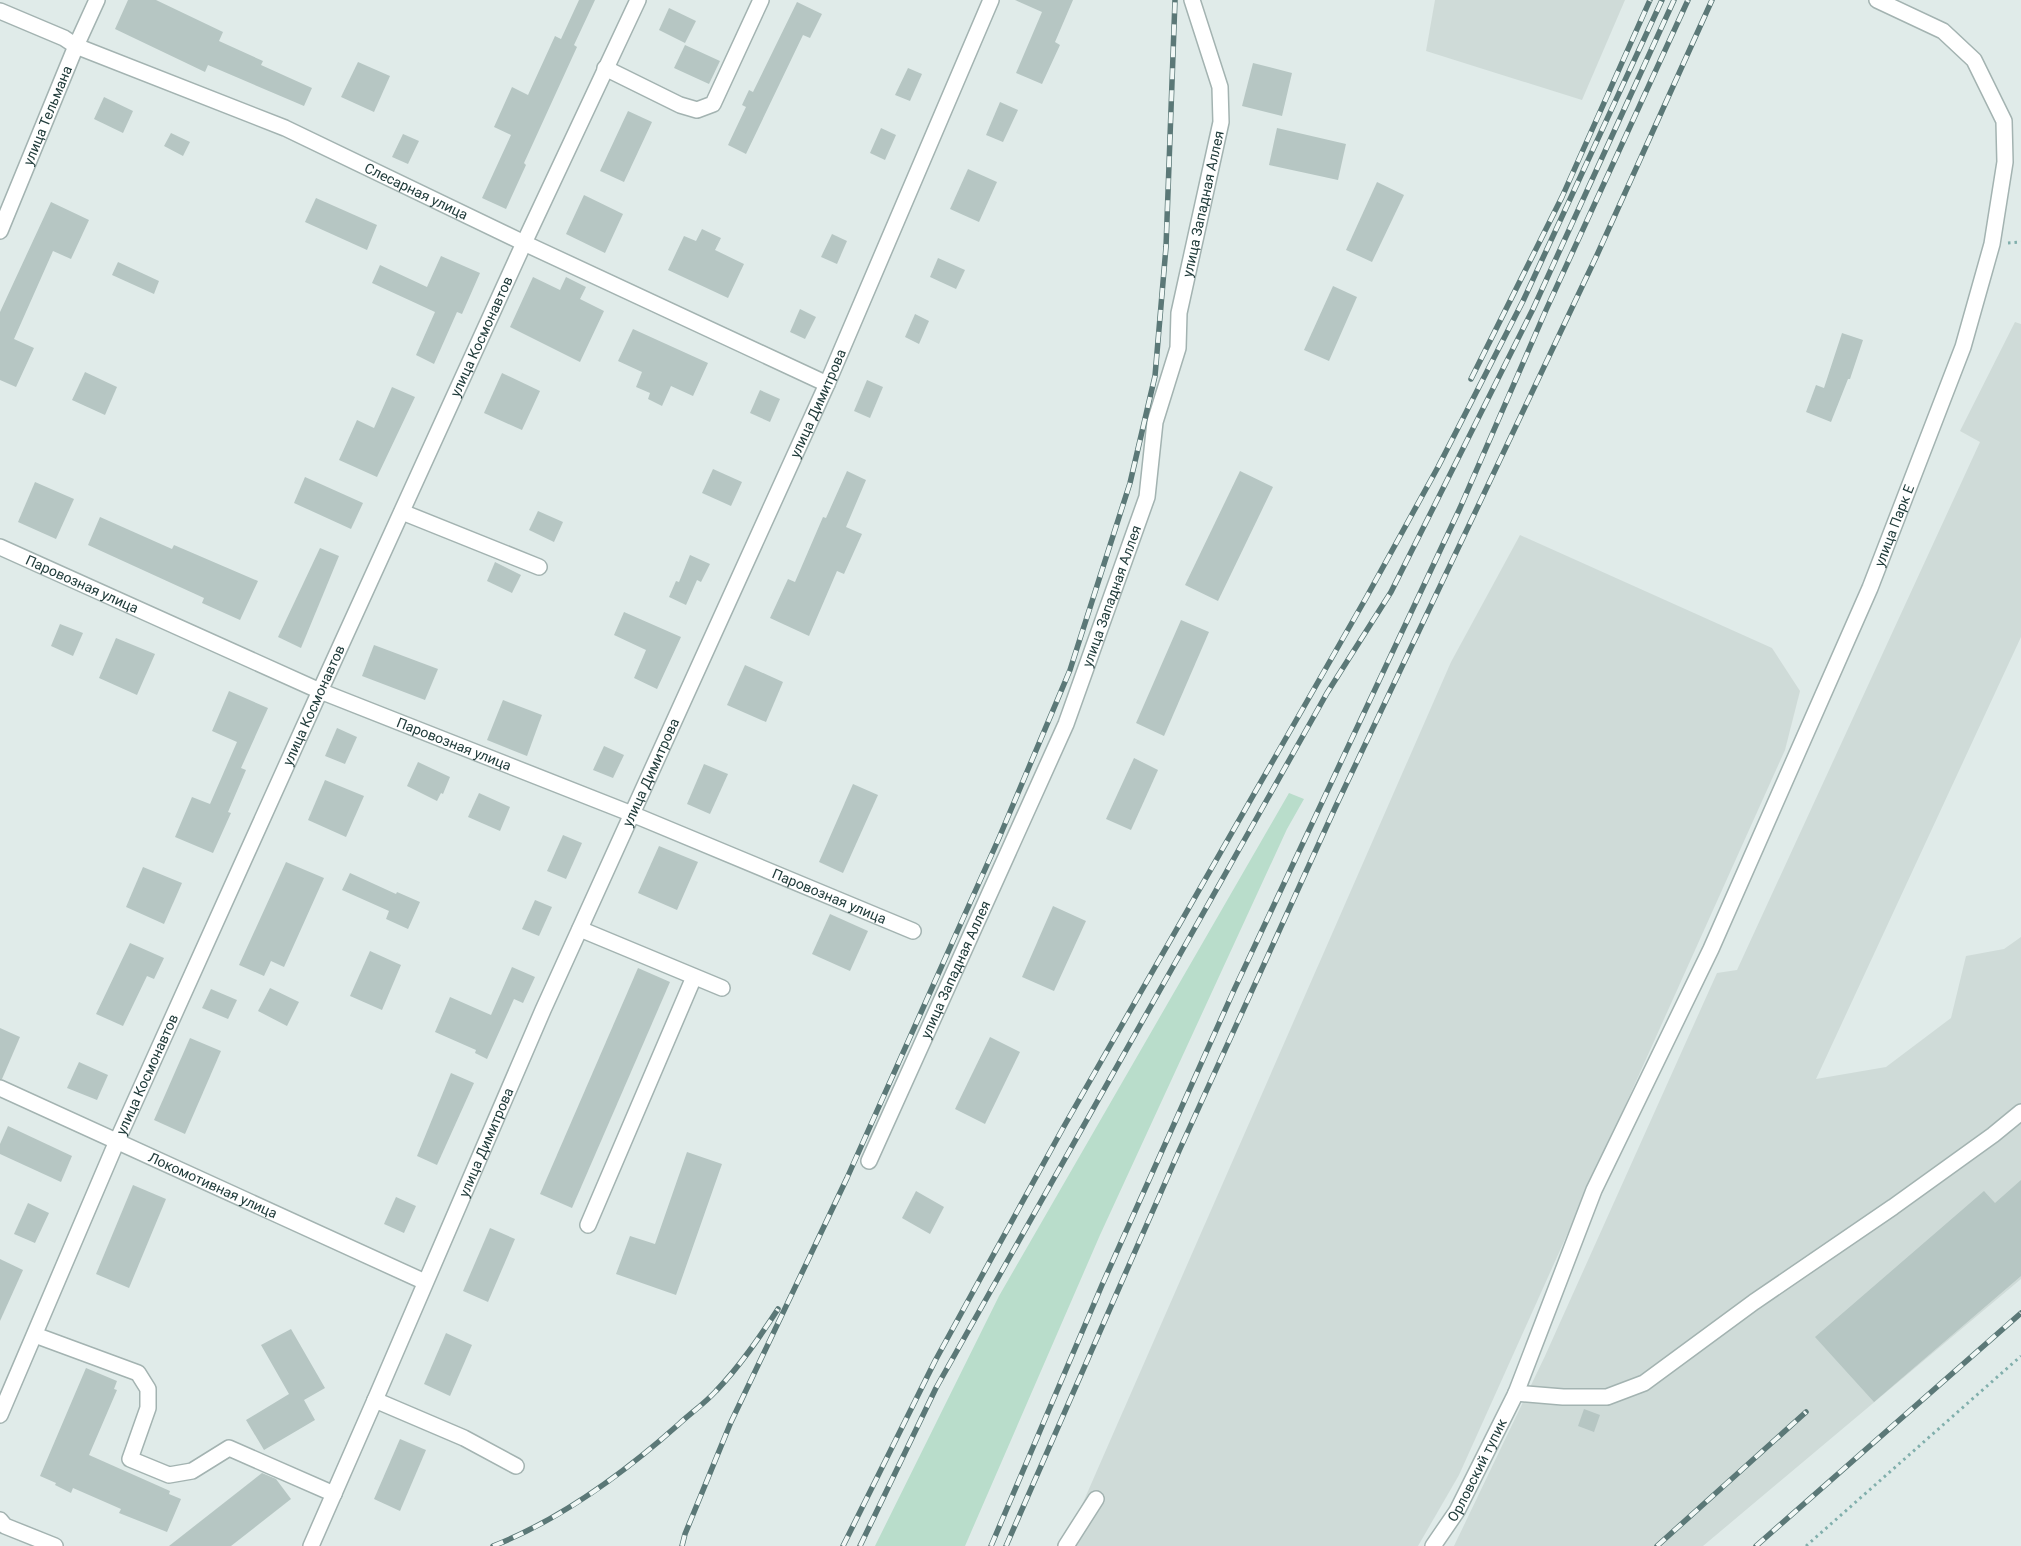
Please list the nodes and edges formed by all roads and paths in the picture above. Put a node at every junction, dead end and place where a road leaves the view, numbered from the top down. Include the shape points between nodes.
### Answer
1 (97, 0) edge
2 (638, 0) edge
3 (761, 0) edge
4 (991, 0) edge
5 (1192, 0) edge
6 (1877, 0) edge
7 (0, 11) edge
8 (76, 46) junction
9 (605, 68) junction
10 (0, 231) edge
11 (524, 243) junction
12 (827, 384) junction
13 (402, 512) junction
14 (0, 547) edge
15 (539, 567) dead end
16 (320, 691) junction
17 (632, 814) junction
18 (580, 929) junction
19 (913, 931) dead end
20 (694, 977) junction
21 (722, 988) dead end
22 (0, 1088) edge
23 (2021, 1112) edge
24 (117, 1141) junction
25 (869, 1161) dead end
26 (588, 1225) dead end
27 (425, 1282) junction
28 (34, 1335) junction
29 (2021, 1356) edge
30 (1516, 1392) junction
31 (375, 1400) junction
32 (0, 1415) edge
33 (516, 1466) dead end
34 (334, 1494) junction
35 (1096, 1499) dead end
36 (0, 1520) edge
37 (55, 1546) edge
38 (311, 1546) edge
39 (1066, 1546) edge
40 (1433, 1546) edge
41 (1806, 1546) edge

1 - 8 street, улица Тельмана
2 - 9 street, улица Космонавтов
3 - 9 street via 713,104 697,110 680,105
4 - 12 street, улица Димитрова
5 - 25 street, улица Западная Аллея via 1220,87 1221,122 1179,313 1178,348 1155,422 1147,497 1066,724
6 - 30 street, улица Парк Е via 1943,31 1974,60 2004,121 2004,162 1992,244 1963,346 1873,578 1711,949 1594,1190
7 - 8 street, Слесарная улица
8 - 10 street, улица Тельмана
8 - 11 street, Слесарная улица via 285,128
9 - 11 street, улица Космонавтов
11 - 12 street, Слесарная улица
11 - 13 street, улица Космонавтов
12 - 17 street, улица Димитрова
13 - 15 street
13 - 16 street, улица Космонавтов
14 - 16 street, Паровозная улица
16 - 17 street, Паровозная улица
16 - 24 street, улица Космонавтов
17 - 18 street, улица Димитрова
17 - 19 street, Паровозная улица
18 - 20 street
18 - 27 street, улица Димитрова
20 - 21 street
20 - 26 street
22 - 24 street, Локомотивная улица
23 - 30 street via 1924,1185 1754,1302 1644,1383 1607,1397
24 - 27 street, Локомотивная улица
24 - 28 street, улица Космонавтов
27 - 31 street, улица Димитрова
28 - 32 street, улица Космонавтов
28 - 34 street via 138,1373 148,1389 148,1408 130,1459 169,1475 192,1471 229,1448
29 - 41 path
30 - 40 street, Орловский тупик via 1457,1511
31 - 33 street via 464,1438
31 - 34 street, улица Димитрова
34 - 38 street, улица Димитрова
35 - 39 street
36 - 37 street via 5,1526

